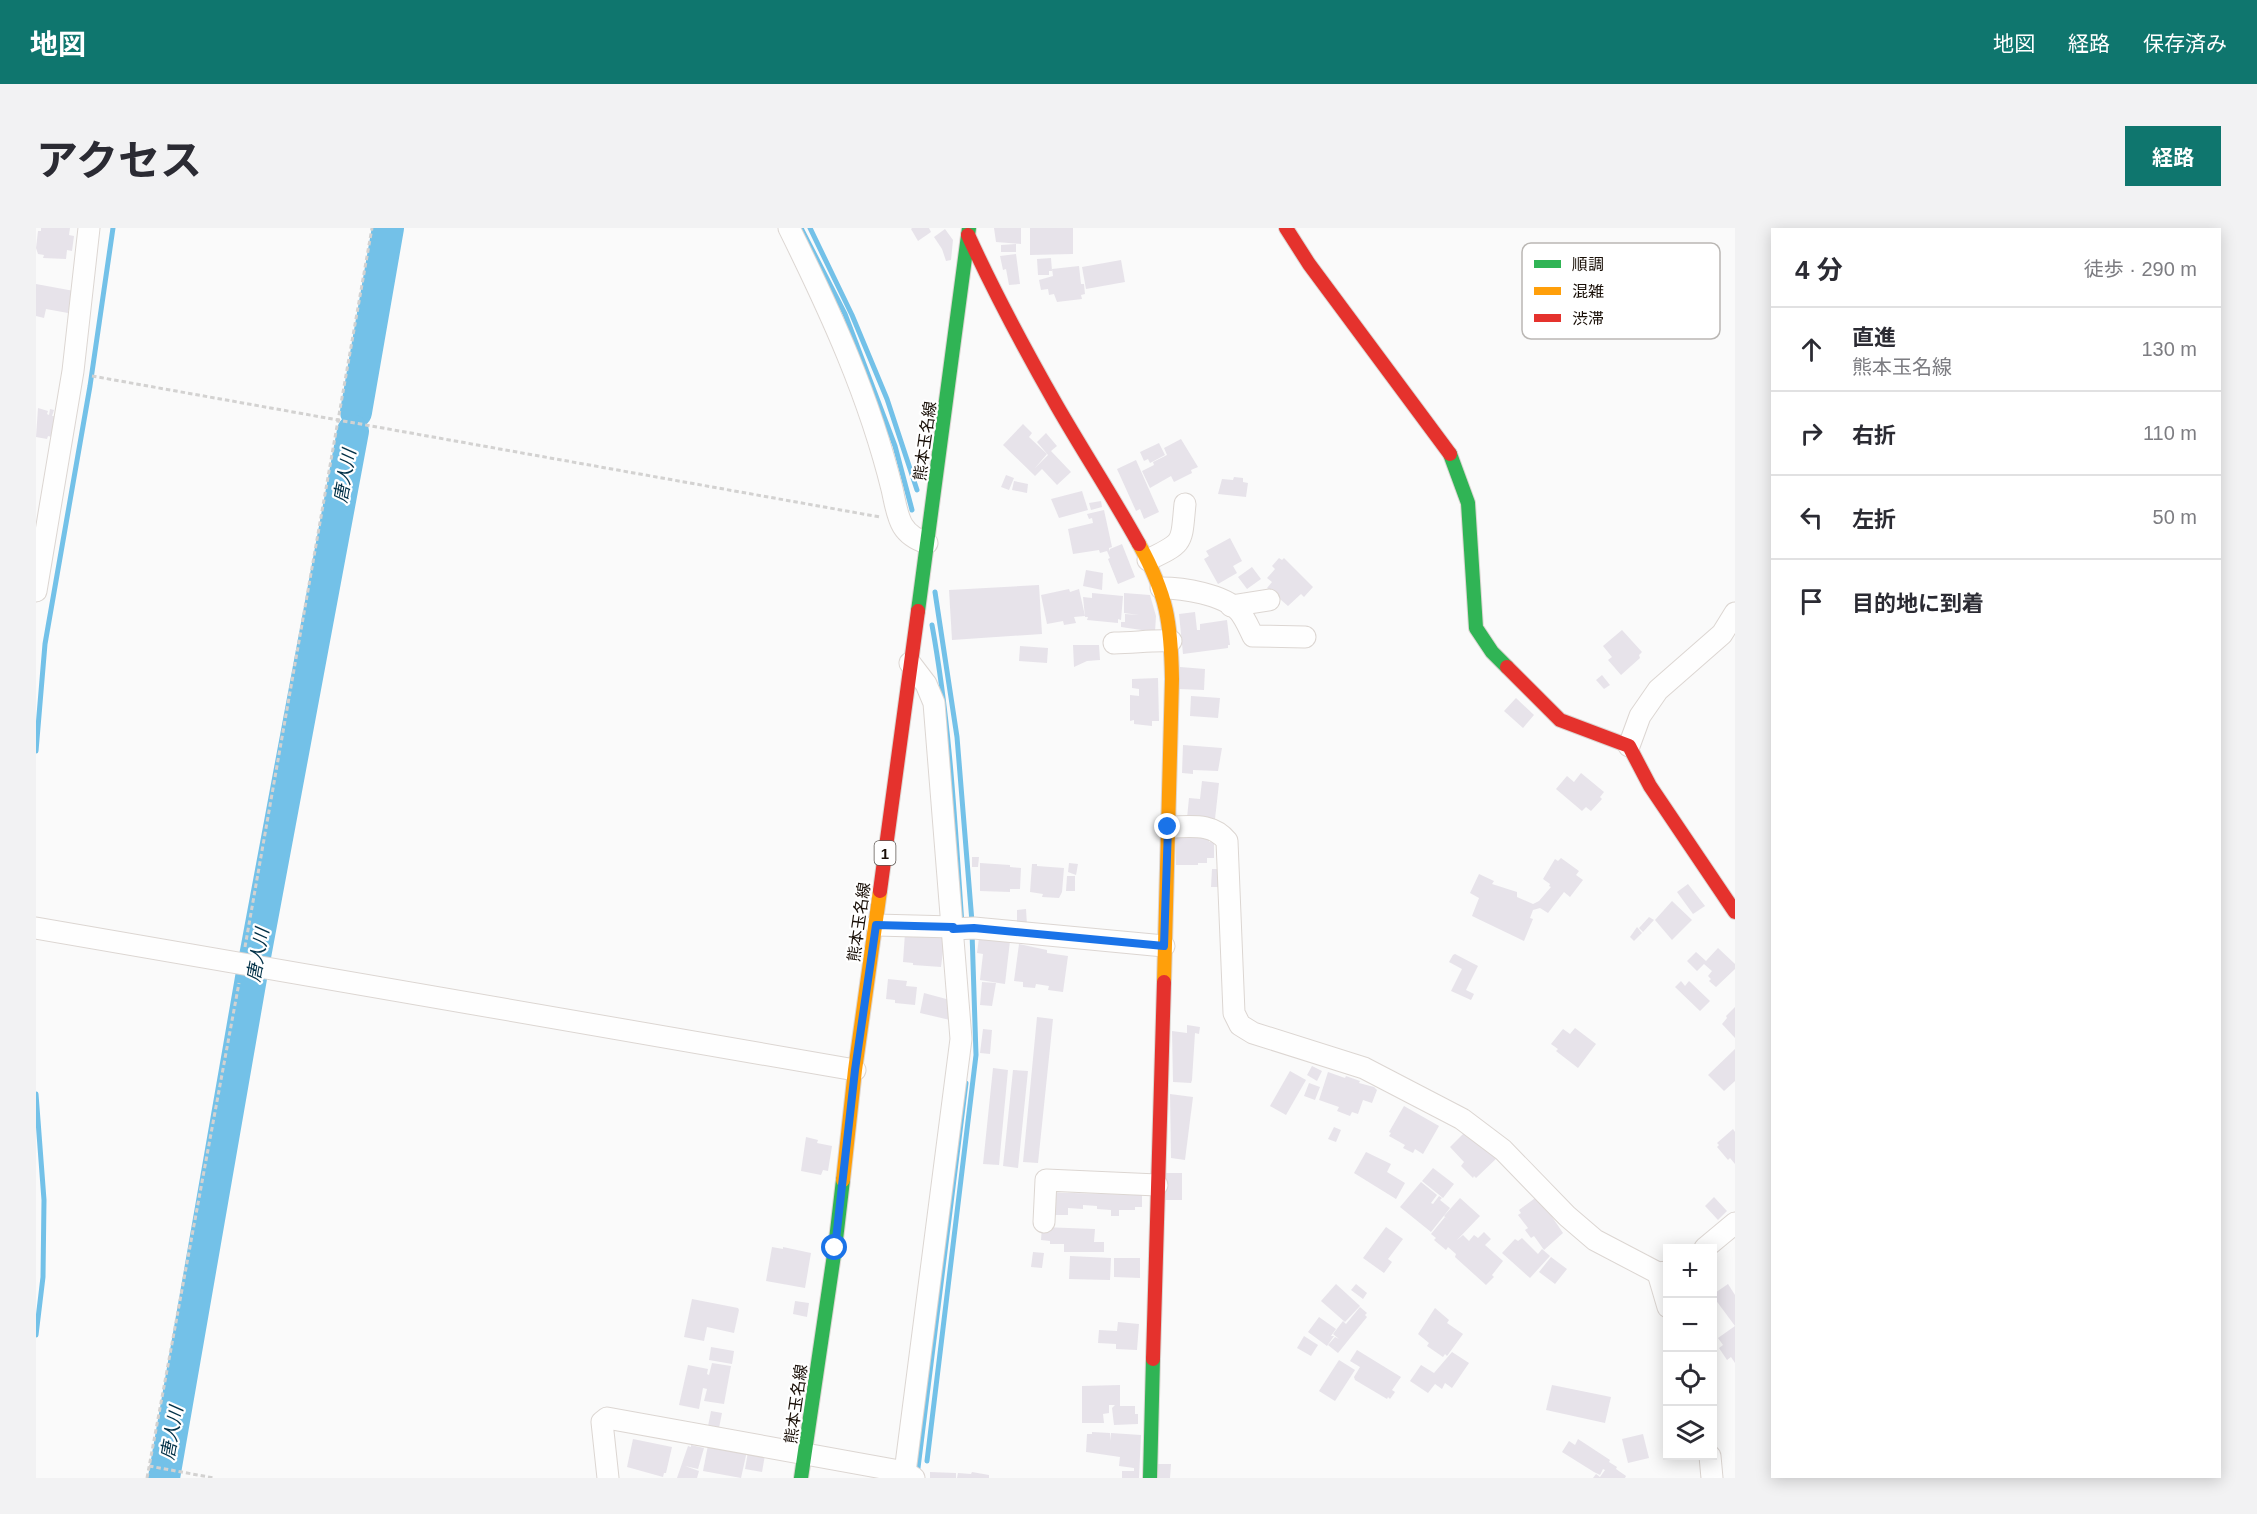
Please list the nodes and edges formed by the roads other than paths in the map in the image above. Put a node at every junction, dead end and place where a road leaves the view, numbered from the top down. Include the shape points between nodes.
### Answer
1 (89, 228) edge
2 (789, 228) edge
3 (1286, 228) edge
4 (968, 231) edge
5 (1185, 504) dead end
6 (927, 543) junction
7 (1148, 560) junction
8 (37, 581) edge
9 (1161, 588) junction
10 (1269, 600) dead end
11 (1231, 606) junction
12 (1735, 613) edge
13 (1305, 637) dead end
14 (1171, 641) junction
15 (1114, 643) dead end
16 (910, 663) junction
17 (1629, 746) junction
18 (1168, 827) junction
19 (1735, 912) edge
20 (876, 925) junction
21 (36, 928) edge
22 (960, 928) junction
23 (1164, 946) junction
24 (855, 1070) junction
25 (1157, 1185) junction
26 (1044, 1222) dead end
27 (1735, 1223) edge
28 (1710, 1244) edge
29 (1663, 1272) edge
30 (805, 1455) junction
31 (1710, 1460) edge
32 (910, 1475) edge
33 (608, 1478) edge
34 (801, 1478) edge
35 (1150, 1478) edge
36 (1712, 1478) edge

1 - 8 street via 73,370
2 - 6 street via 855,370 883,453 900,521 912,538
3 - 17 street via 1453,459 1468,504 1476,628 1492,652 1560,720
4 - 6 street, 熊本玉名線 / 1
4 - 7 street via 1001,306
5 - 7 street via 1182,538
6 - 16 street, 熊本玉名線 / 1
7 - 9 street
9 - 11 street via 1183,588 1214,596
9 - 14 street
10 - 11 street
11 - 13 street via 1238,610 1253,636
12 - 17 street via 1722,634 1658,690 1640,716
14 - 15 street
14 - 18 street
16 - 20 street, 熊本玉名線 / 1
16 - 22 street via 934,703
17 - 19 street via 1650,786
18 - 23 street
18 - 29 street via 1209,827 1227,841 1234,1013 1239,1024 1253,1033 1364,1068 1462,1119 1503,1150 1595,1240
20 - 22 street
20 - 24 street, 熊本玉名線 / 1
21 - 24 street
22 - 23 street
22 - 32 street via 961,1039
23 - 25 street
24 - 30 street, 熊本玉名線 / 1 via 835,1248
25 - 26 street via 1046,1180
25 - 35 street
27 - 28 street
30 - 32 street
30 - 33 street via 607,1418 602,1422
30 - 34 street, 熊本玉名線 / 1
31 - 36 street

